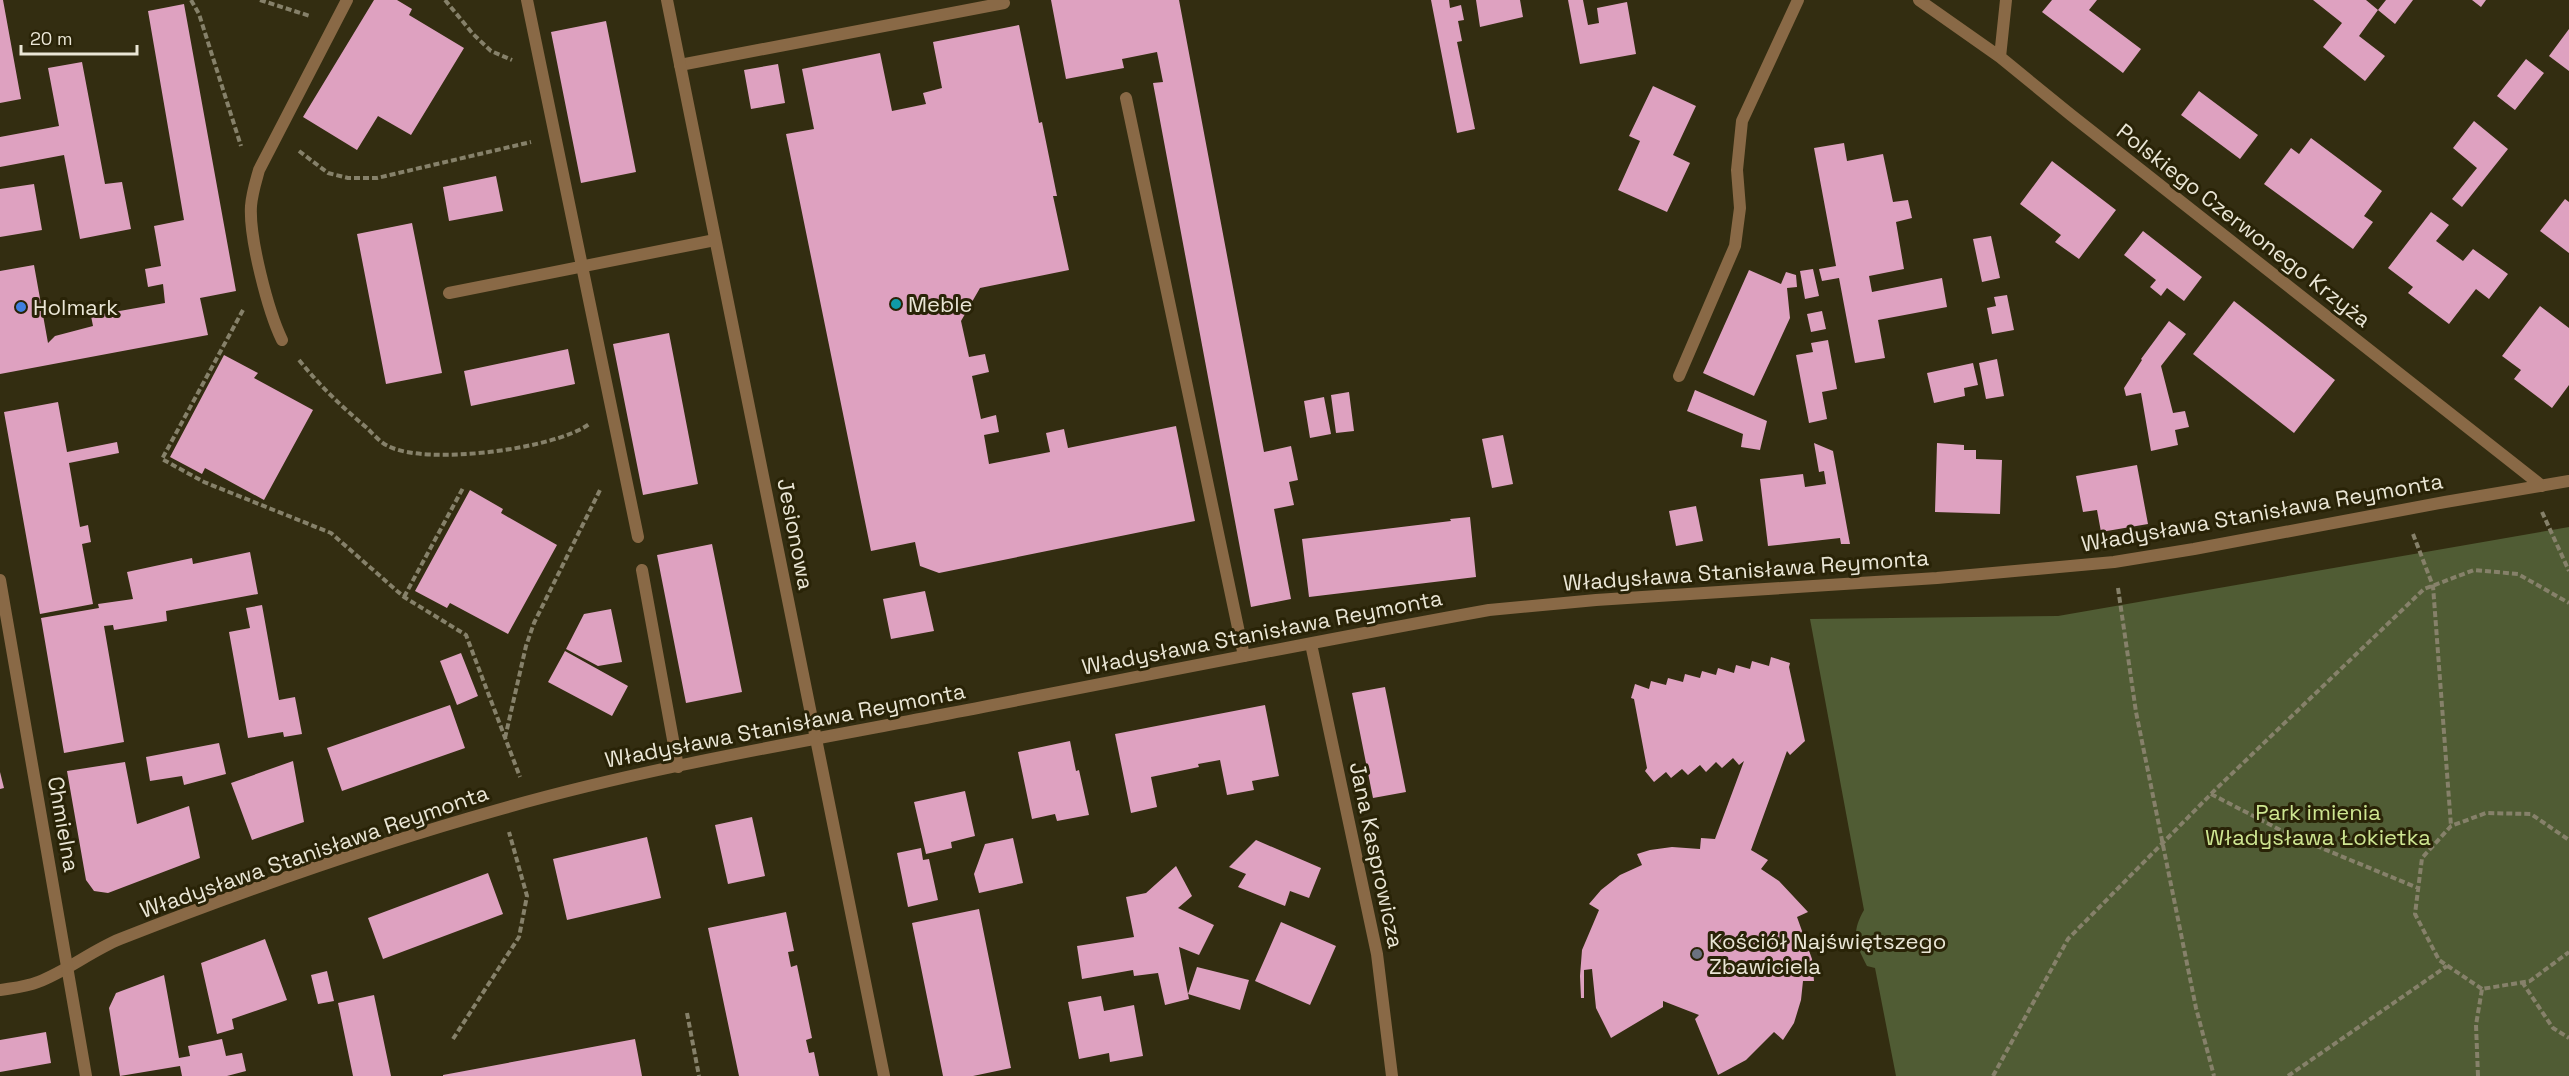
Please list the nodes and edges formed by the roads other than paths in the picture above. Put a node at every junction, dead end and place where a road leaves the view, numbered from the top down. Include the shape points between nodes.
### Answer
1 (347, 0) edge
2 (527, 0) edge
3 (667, 0) edge
4 (1798, 0) edge
5 (1919, 0) edge
6 (2006, 0) edge
7 (1004, 3) dead end
8 (2000, 57) junction
9 (680, 65) junction
10 (1126, 98) dead end
11 (715, 240) junction
12 (582, 266) junction
13 (449, 293) dead end
14 (282, 340) road end
15 (1679, 376) dead end
16 (2569, 481) edge
17 (2537, 487) junction
18 (638, 537) dead end
19 (642, 570) dead end
20 (0, 580) edge
21 (1311, 644) junction
22 (1244, 656) junction
23 (817, 739) junction
24 (678, 767) junction
25 (67, 967) junction
26 (0, 990) edge
27 (86, 1076) edge
28 (884, 1076) edge
29 (1392, 1076) edge

1 - 14 street via 259,170 250,207 272,319
2 - 12 street
3 - 9 street, Jesionowa
4 - 15 street via 1742,121 1735,246
5 - 8 street, Polskiego Czerwonego Krzyża
6 - 8 street
7 - 9 street
8 - 17 street, Polskiego Czerwonego Krzyża
9 - 11 street, Jesionowa
10 - 22 street
11 - 12 street
11 - 23 street, Jesionowa
12 - 13 street
12 - 18 street
16 - 17 street, Władysława Stanisława Reymonta
17 - 21 street, Władysława Stanisława Reymonta via 2114,562 1489,610
19 - 24 street
20 - 25 street, Chmielna
21 - 22 street, Władysława Stanisława Reymonta
21 - 29 street, Jana Kasprowicza via 1377,954
22 - 23 street, Władysława Stanisława Reymonta
23 - 24 street, Władysława Stanisława Reymonta
23 - 28 street, Jesionowa
24 - 25 street, Władysława Stanisława Reymonta via 502,808 352,856 119,939
25 - 26 street, Władysława Stanisława Reymonta via 35,984
25 - 27 street, Chmielna

